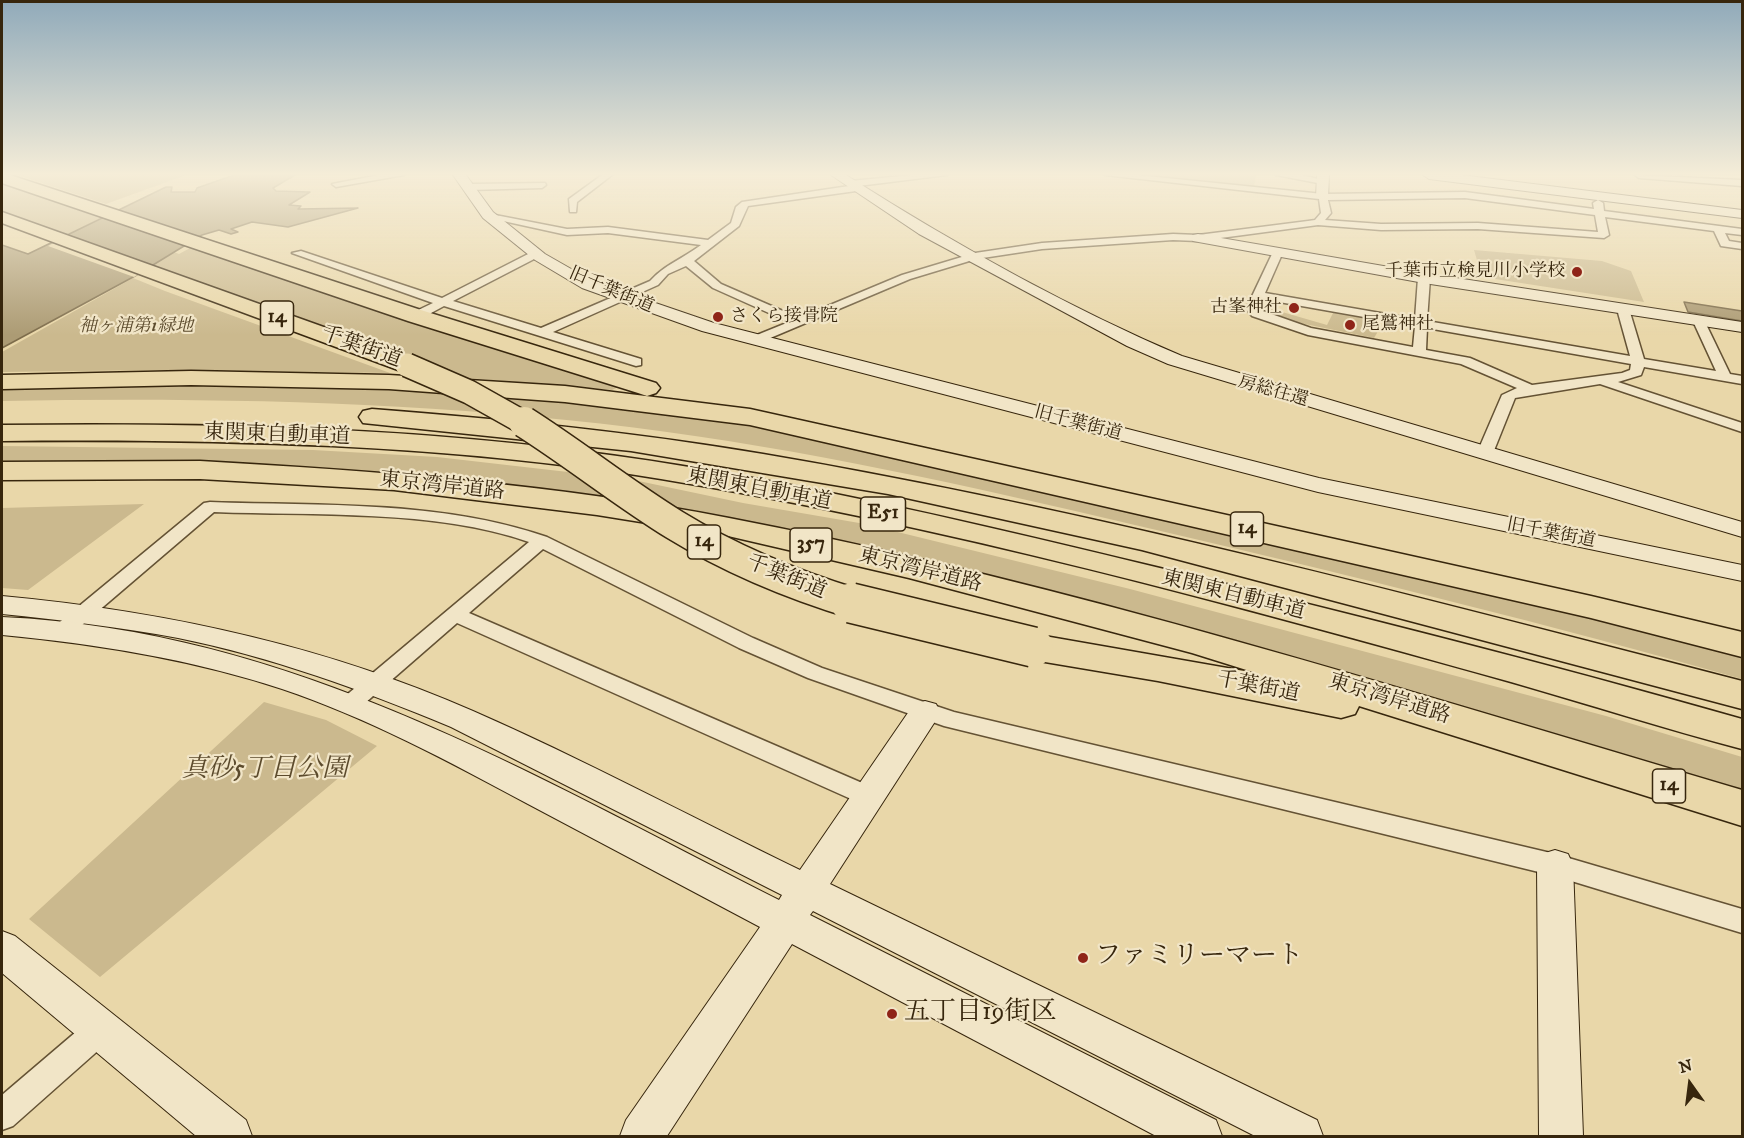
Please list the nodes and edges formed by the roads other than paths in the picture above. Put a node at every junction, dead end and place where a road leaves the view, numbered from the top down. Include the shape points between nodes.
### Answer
1 (32, 228) edge
2 (151, 228) edge
3 (506, 228) edge
4 (550, 228) edge
5 (730, 228) edge
6 (920, 228) edge
7 (1272, 228) edge
8 (1506, 228) edge
9 (1603, 228) edge
10 (1718, 228) joint
11 (1743, 232) edge
12 (1198, 238) junction
13 (708, 243) junction
14 (1743, 246) edge
15 (1278, 252) junction
16 (297, 253) dead end
17 (536, 254) junction
18 (975, 256) junction
19 (687, 261) junction
20 (1424, 278) junction
21 (1259, 295) junction
22 (622, 298) junction
23 (442, 302) junction
24 (1623, 309) junction
25 (416, 316) junction
26 (1699, 321) junction
27 (799, 322) junction
28 (1422, 323) junction
29 (1743, 327) edge
30 (543, 332) junction
31 (756, 340) junction
32 (1419, 352) junction
33 (1638, 361) junction
34 (609, 377) junction
35 (1725, 377) junction
36 (1743, 380) edge
37 (1602, 381) junction
38 (2, 382) edge
39 (1530, 389) junction
40 (2, 413) edge
41 (750, 417) junction
42 (1743, 428) edge
43 (2, 433) edge
44 (1485, 453) junction
45 (2, 471) edge
46 (1743, 530) edge
47 (541, 541) junction
48 (1743, 573) edge
49 (2, 605) edge
50 (454, 614) junction
51 (74, 622) junction
52 (2, 626) edge
53 (1743, 645) edge
54 (362, 693) junction
55 (1743, 695) edge
56 (925, 712) junction
57 (1743, 734) edge
58 (1596, 764) junction
59 (868, 796) junction
60 (1743, 808) edge
61 (1555, 865) junction
62 (806, 890) junction
63 (785, 921) junction
64 (1743, 921) edge
65 (2, 949) edge
66 (100, 1030) junction
67 (2, 1115) edge
68 (230, 1137) edge
69 (642, 1137) edge
70 (1200, 1137) edge
71 (1301, 1137) edge
72 (1561, 1137) edge

1 - 58 highway, 千葉街道 / 14, bridge via 407,365 484,399 705,543 781,579 874,611 1033,647 1397,716
2 - 25 highway, 14
3 - 17 street, 旧千葉街道
4 - 13 street via 567,232 608,230
5 - 13 street
6 - 18 street, 房総往還
7 - 12 street
8 - 9 street via 1604,235
10 - 11 street
10 - 14 street via 1725,244
12 - 15 street
12 - 18 street via 1042,246
13 - 19 street
15 - 20 street
15 - 21 street
16 - 23 street
17 - 22 street, 旧千葉街道 via 588,285
17 - 23 street
18 - 27 street via 906,277
18 - 44 street, 房総往還 via 1133,342 1175,360
19 - 22 street
19 - 27 street via 717,286
20 - 24 street
20 - 28 street
21 - 28 street
21 - 32 street via 1252,309 1256,313 1308,331
22 - 30 street
22 - 31 street, 旧千葉街道
23 - 25 street
23 - 30 street
24 - 26 street
24 - 33 street
25 - 34 highway, 14
26 - 29 street
26 - 35 street
27 - 31 street
28 - 32 street
28 - 33 street
30 - 34 street via 636,362
31 - 48 street, 旧千葉街道 via 1318,485
32 - 39 street via 1481,366
33 - 35 street
33 - 37 street via 1636,372
34 - 41 highway, 14
35 - 36 street
37 - 39 street
37 - 42 street
38 - 41 highway via 191,378 389,382 565,394
39 - 44 street via 1509,395
40 - 55 highway, 東関東自動車道 / E51 via 228,412 446,421 586,435 757,459 971,502 1264,570
41 - 53 highway, 14 via 1591,607
43 - 57 highway, 東関東自動車道 / E51 via 209,434 389,441 501,450 696,477 1019,543 1275,606
44 - 46 street, 房総往還
45 - 58 highway, 東京湾岸道路 / 357 via 200,470 394,481 728,527 910,568 1200,643
47 - 50 street
47 - 51 street via 507,529 431,516 210,507
47 - 56 street via 746,643 815,673
49 - 51 street
50 - 54 street
50 - 59 street
51 - 52 street
51 - 54 street via 292,682
54 - 62 street via 462,719
54 - 63 street via 435,740
56 - 59 street
56 - 61 street
58 - 60 highway, 東京湾岸道路 / 14
59 - 62 street
61 - 64 street
61 - 72 street
62 - 63 street
62 - 71 street
63 - 69 street
63 - 70 street
65 - 66 street
66 - 67 street
66 - 68 street

